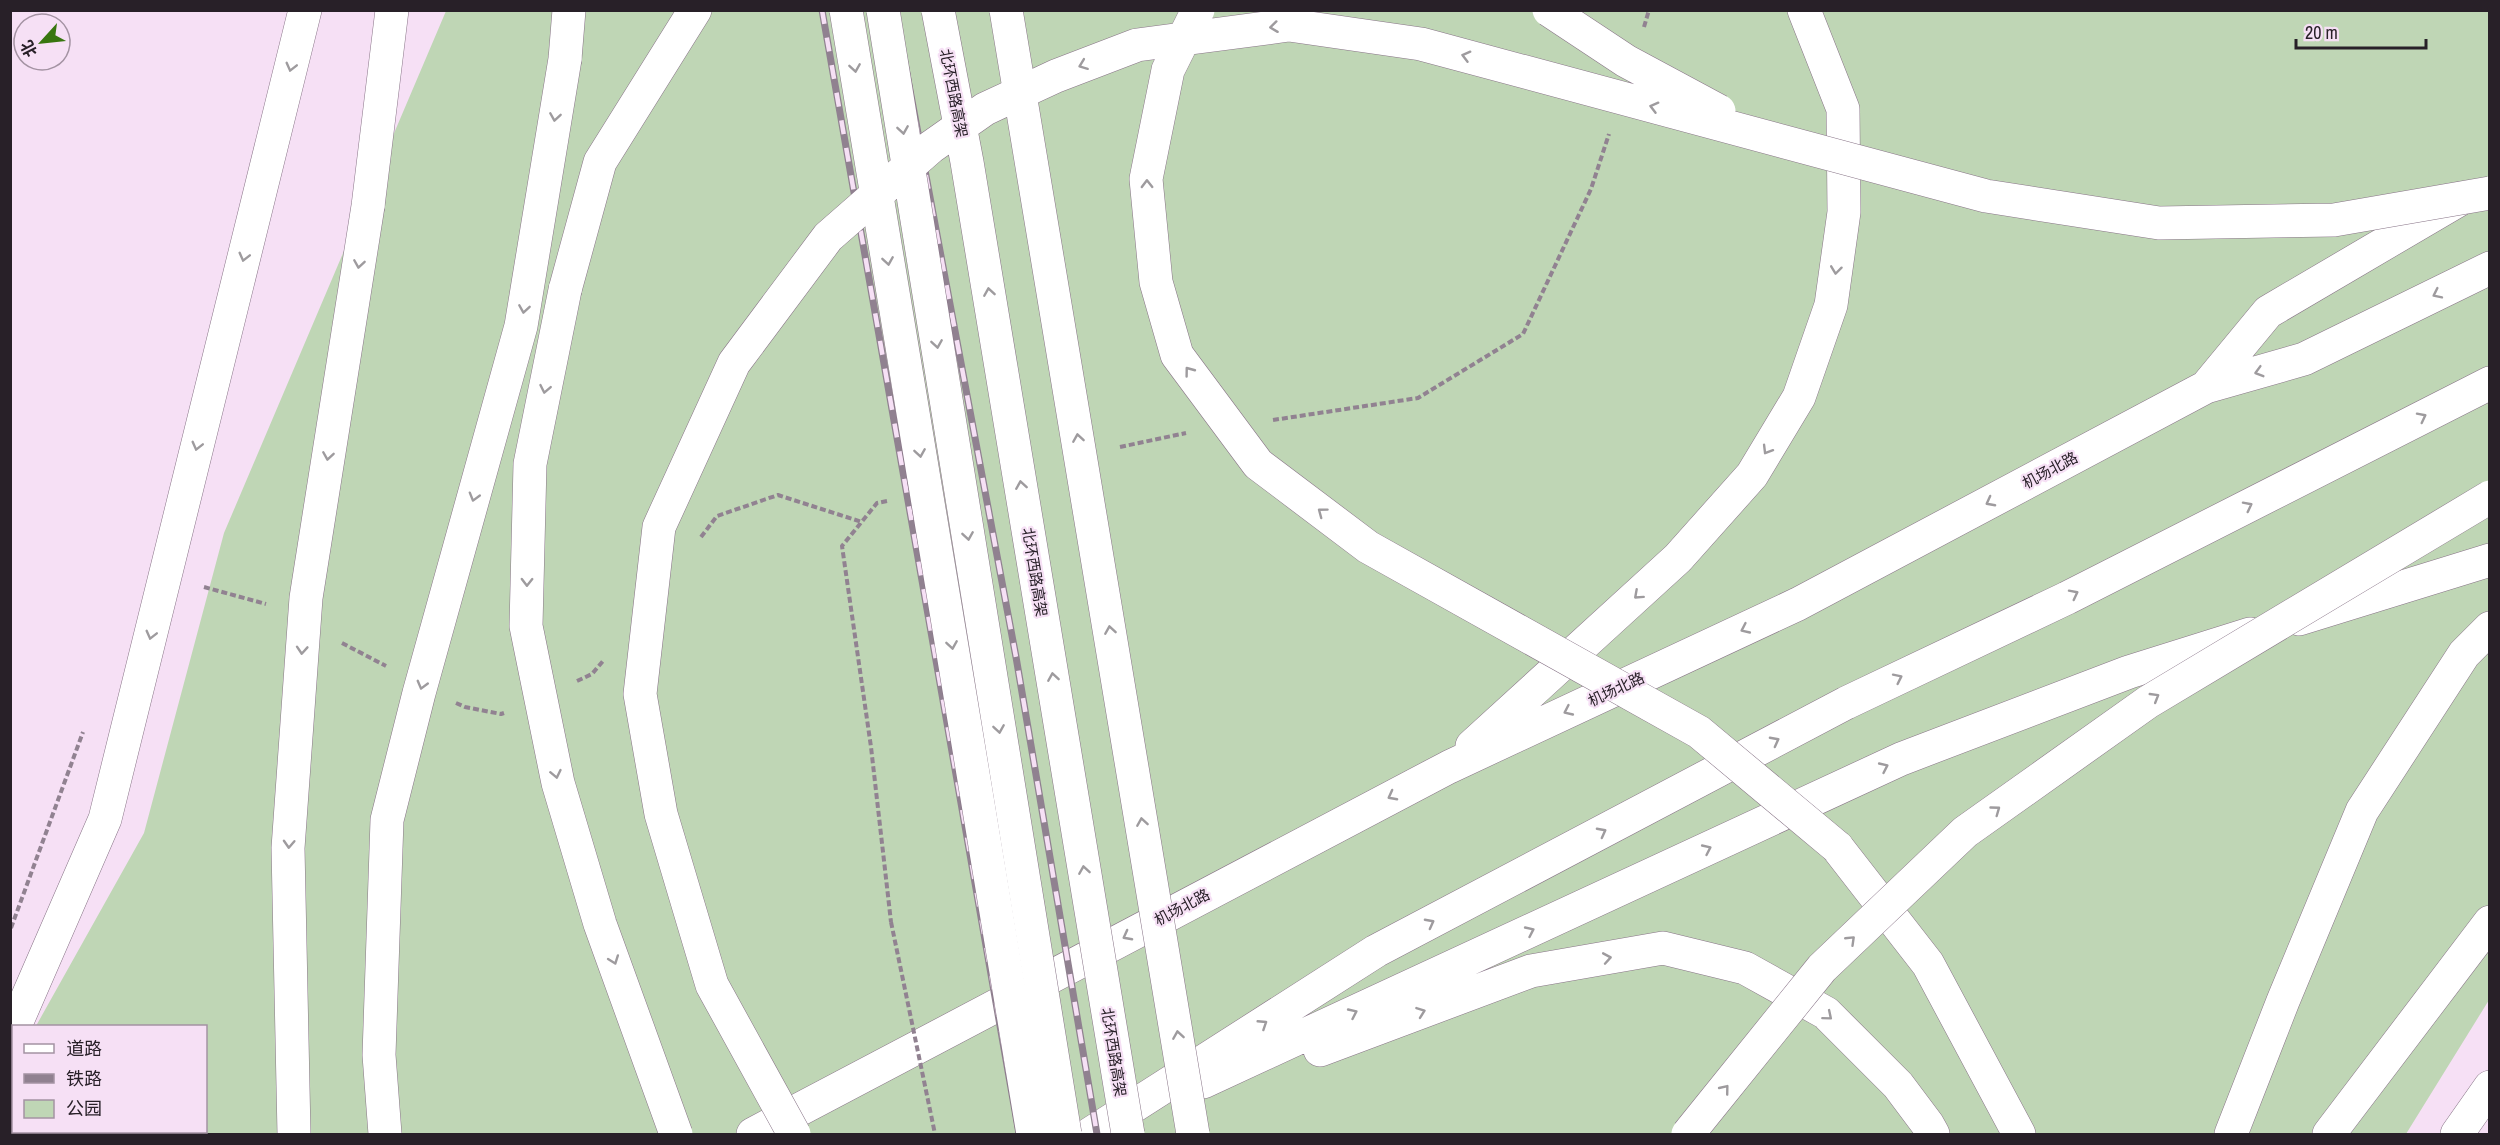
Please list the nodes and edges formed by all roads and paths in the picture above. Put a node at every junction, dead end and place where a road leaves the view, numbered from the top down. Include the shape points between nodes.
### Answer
1 (305, 10) edge
2 (392, 10) edge
3 (569, 10) edge
4 (695, 10) edge
5 (846, 10) edge
6 (883, 10) edge
7 (938, 10) edge
8 (1006, 10) edge
9 (1198, 10) edge
10 (1549, 10) edge
11 (1804, 10) edge
12 (1771, 138) junction
13 (2490, 182) edge
14 (2490, 193) edge
15 (2490, 268) edge
16 (2490, 382) edge
17 (2206, 387) junction
18 (2490, 497) edge
19 (2490, 560) edge
20 (2490, 628) edge
21 (1449, 767) junction
22 (891, 922) dead end
23 (2490, 922) edge
24 (15, 1025) edge
25 (2490, 1087) edge
26 (294, 1134) edge
27 (385, 1134) edge
28 (676, 1134) edge
29 (753, 1134) edge
30 (794, 1134) edge
31 (935, 1134) edge
32 (1033, 1134) edge
33 (1065, 1134) edge
34 (1090, 1134) edge
35 (1128, 1134) edge
36 (1193, 1134) edge
37 (1688, 1134) edge
38 (1933, 1134) edge
39 (2019, 1134) edge
40 (2231, 1134) edge
41 (2329, 1134) edge
42 (2457, 1134) edge

1 -> 24 main road via 105,819
2 -> 26 main road, bridge via 368,206 306,598 288,848
3 -> 27 main road, bridge via 565,59 521,326 387,820 379,1055
4 -> 28 main road, bridge via 600,162 565,290 530,464 526,626 558,783 600,924
5 -> 32 main road, bridge
6 -> 33 main road, bridge
35 -> 7 main road, 北环西路高架, bridge via 967,162
36 -> 8 main road, bridge
39 -> 9 main road, bridge via 1928,964 1837,847 1699,732 1368,547 1258,464 1177,355 1156,282 1146,178 1168,70
10 - 12 main road, bridge via 1626,61
11 -> 21 main road via 1843,109 1844,212 1831,306 1799,397 1752,475 1678,558
12 - 14 main road, bridge via 1986,196 2159,223 2334,220
12 -> 30 main road, bridge via 1421,44 1289,25 1137,45 1056,76 985,109 931,147 828,237 734,363 659,527 640,694 661,814 712,985
13 - 17 main road via 2268,312
15 -> 17 main road, 机场北路 via 2304,359
34 -> 16 main road via 1376,951 1846,704 2067,598
17 -> 21 main road, 机场北路 via 1798,604
37 -> 18 main road, bridge via 1822,968 1965,832 2148,702
34 -> 19 main road via 1901,759 2129,672
20 - 40 main road via 2464,654 2362,811
21 -> 29 main road, 机场北路
22 - 31 path, bridge
23 - 41 main road
25 - 42 main road
34 -> 38 main road via 1531,971 1663,948 1745,968 1826,1013 1898,1085

